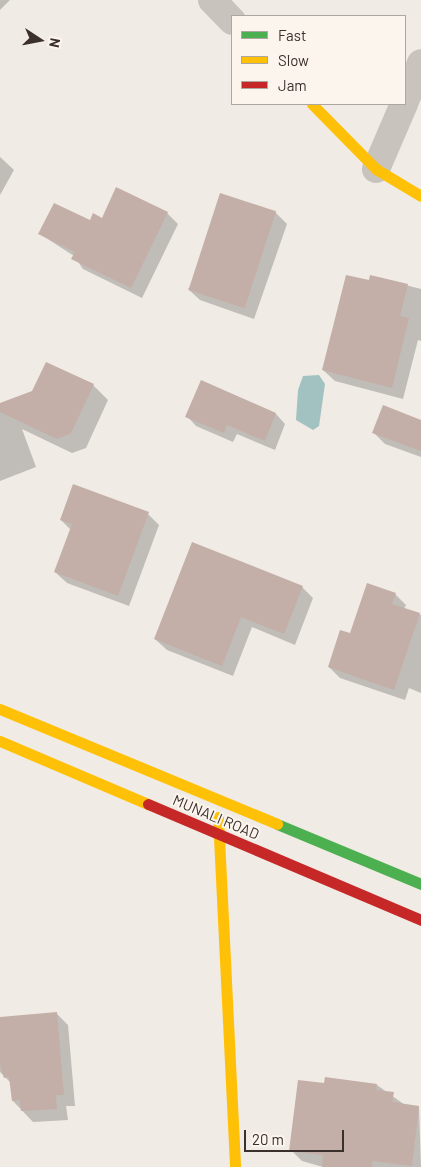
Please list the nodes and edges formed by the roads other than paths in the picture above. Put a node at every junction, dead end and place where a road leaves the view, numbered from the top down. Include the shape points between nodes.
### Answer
1 (212, 0) edge
2 (231, 21) edge
3 (421, 63) edge
4 (406, 98) edge
5 (313, 105) edge
6 (403, 105) edge
7 (376, 170) junction
8 (421, 196) edge
9 (0, 709) edge
10 (0, 741) edge
11 (218, 801) junction
12 (217, 833) junction
13 (421, 884) edge
14 (421, 920) edge
15 (235, 1167) edge

1 - 2 street
3 - 4 street
5 - 7 main road
6 - 7 street
7 - 8 main road
9 - 11 main road, MUNALI ROAD
10 - 12 main road, MUNALI ROAD
11 - 12 main road
11 - 13 main road, MUNALI ROAD
12 - 14 main road, MUNALI ROAD
12 - 15 main road

